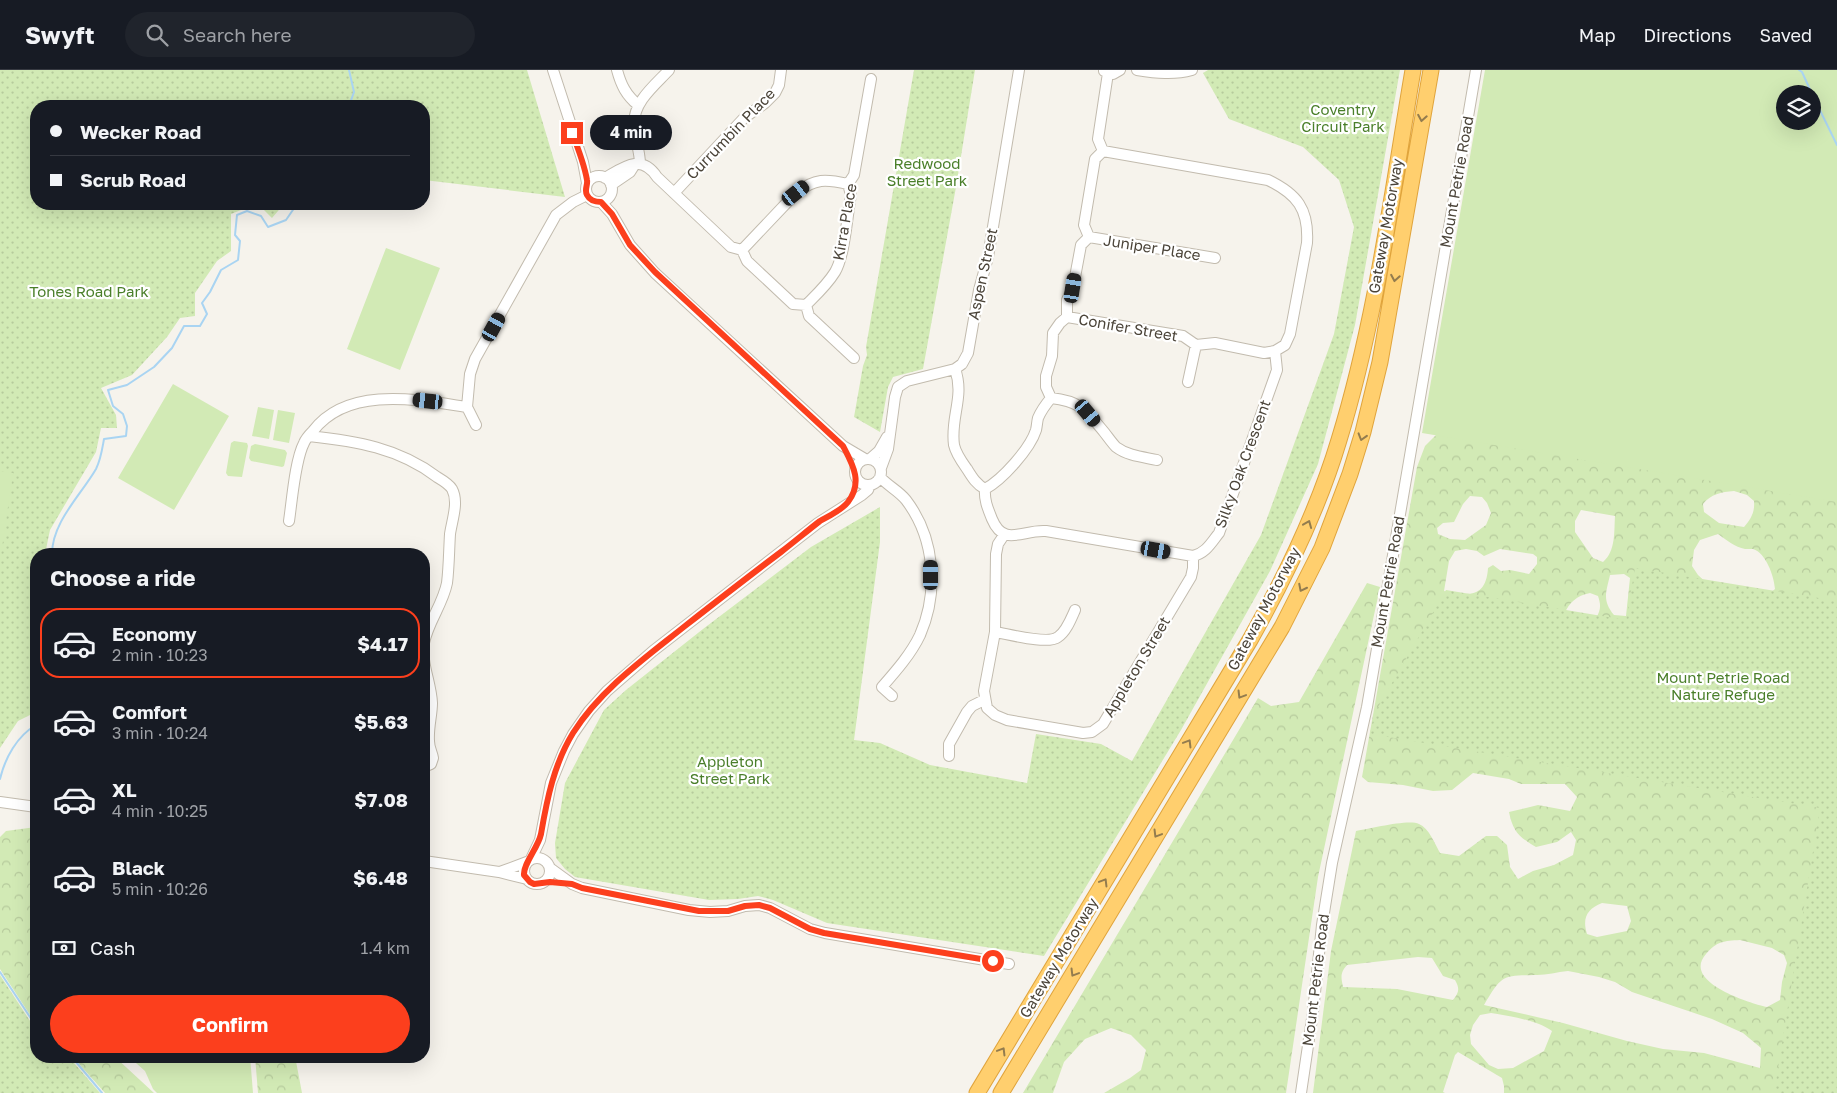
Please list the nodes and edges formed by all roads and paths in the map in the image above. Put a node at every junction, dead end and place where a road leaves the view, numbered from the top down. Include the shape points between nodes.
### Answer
1 (553, 70) edge
2 (617, 70) edge
3 (669, 70) edge
4 (781, 70) edge
5 (1020, 70) edge
6 (1120, 70) edge
7 (1137, 70) edge
8 (1192, 70) edge
9 (1414, 70) edge
10 (1430, 70) edge
11 (1476, 70) edge
12 (1106, 72) edge
13 (871, 79) dead end
14 (638, 105) junction
15 (1103, 151) junction
16 (638, 164) junction
17 (600, 181) junction
18 (848, 184) junction
19 (674, 193) junction
20 (587, 195) junction
21 (605, 199) junction
22 (1089, 237) junction
23 (742, 250) junction
24 (1215, 258) dead end
25 (806, 305) junction
26 (1067, 317) junction
27 (1196, 345) junction
28 (1275, 351) junction
29 (854, 358) dead end
30 (956, 369) junction
31 (1188, 382) dead end
32 (1050, 398) junction
33 (467, 408) junction
34 (476, 425) dead end
35 (890, 432) junction
36 (309, 436) junction
37 (843, 446) junction
38 (868, 459) junction
39 (1157, 460) dead end
40 (855, 468) junction
41 (880, 473) junction
42 (856, 478) junction
43 (870, 485) junction
44 (984, 489) junction
45 (848, 503) junction
46 (289, 521) dead end
47 (1004, 535) junction
48 (1192, 556) junction
49 (1075, 610) dead end
50 (430, 624) edge
51 (995, 632) junction
52 (430, 687) edge
53 (892, 696) dead end
54 (984, 700) junction
55 (430, 721) edge
56 (430, 752) edge
57 (949, 756) dead end
58 (430, 765) edge
59 (0, 802) edge
60 (30, 806) edge
61 (540, 840) junction
62 (529, 861) junction
63 (430, 863) edge
64 (548, 865) junction
65 (499, 872) junction
66 (527, 879) junction
67 (543, 882) junction
68 (572, 884) junction
69 (1009, 964) dead end
70 (977, 1093) edge
71 (1001, 1093) edge
72 (1301, 1093) edge

1 - 17 street via 583,162
2 - 14 street via 624,89
3 - 14 street
4 - 19 street, Currumbin Place via 775,93 744,118
5 - 30 street, Aspen Street via 968,353
6 - 12 street via 1113,74
7 - 8 street via 1177,73
70 -> 9 highway, Gateway Motorway via 1250,640 1305,530 1338,442 1359,368
10 -> 71 highway, Gateway Motorway via 1374,388 1364,432 1322,548 1282,627
11 - 72 street, Mount Petrie Road via 1367,707 1332,863
12 - 15 street via 1098,139
13 - 18 street, Kirra Place via 854,175
14 - 16 street via 634,126 640,152
15 - 22 street via 1095,159 1084,225
15 - 28 street via 1268,180 1293,194 1305,216 1307,243 1290,334 1285,345
16 - 17 street via 624,165
16 - 19 street via 651,168
17 - 20 street via 586,188
17 - 21 street via 612,191
18 - 23 street via 828,180 806,185
18 - 25 street, Kirra Place via 851,195 840,261 827,283
19 - 23 street via 731,247
20 - 21 street via 592,200
20 - 33 street via 556,215 475,359 470,374
21 - 37 street via 630,245 655,272
22 - 24 street, Juniper Place
22 - 26 street via 1080,245 1073,288 1067,300
23 - 25 street via 747,261 793,304
25 - 29 street via 809,316
26 - 27 street, Conifer Street via 1183,336
26 - 32 street via 1053,333 1052,356 1046,376
27 - 28 street, Conifer Street via 1215,343 1264,353
27 - 31 street
28 - 48 street, Silky Oak Crescent via 1277,370 1219,533 1206,550
30 - 35 street via 907,381 898,387
30 - 44 street via 960,389 953,424 954,447 977,484
32 - 39 street via 1076,403 1125,453
32 - 44 street via 1038,419 1036,431 1018,458 994,484
33 - 34 street
33 - 36 street via 410,399 373,400 334,412 321,420
35 - 38 street via 883,445
35 - 41 street
36 - 46 street via 299,460
36 - 50 street via 359,442 385,450 420,464 452,488 454,514 446,583
37 - 38 street
37 - 40 street
38 - 40 street via 859,462
38 - 41 street via 877,462
40 - 42 street
41 - 43 street via 877,481
41 - 53 street via 918,518 931,564 929,610 920,635 880,686
42 - 43 street via 862,484
42 - 45 street
43 - 45 street via 862,495
44 - 47 street via 984,499 996,529
45 - 61 street via 653,651 606,691 573,734 557,768
47 - 48 street via 1039,530
47 - 51 street via 996,554
48 - 54 street, Appleton Street via 1193,568 1186,584 1098,729 1083,733 1007,720 987,708
49 - 51 street via 1057,638 1046,640
51 - 54 street
52 - 55 street
54 - 57 street via 967,712 949,744
56 - 58 street via 433,755
59 - 60 street
61 - 62 street
61 - 64 street
62 - 64 street via 539,858
62 - 65 street
62 - 66 street via 524,870
63 - 65 street
64 - 67 street via 549,876
64 - 68 street
65 - 66 street
66 - 67 street via 534,884
67 - 68 street
68 - 69 street via 689,910 728,911 759,905 824,933

